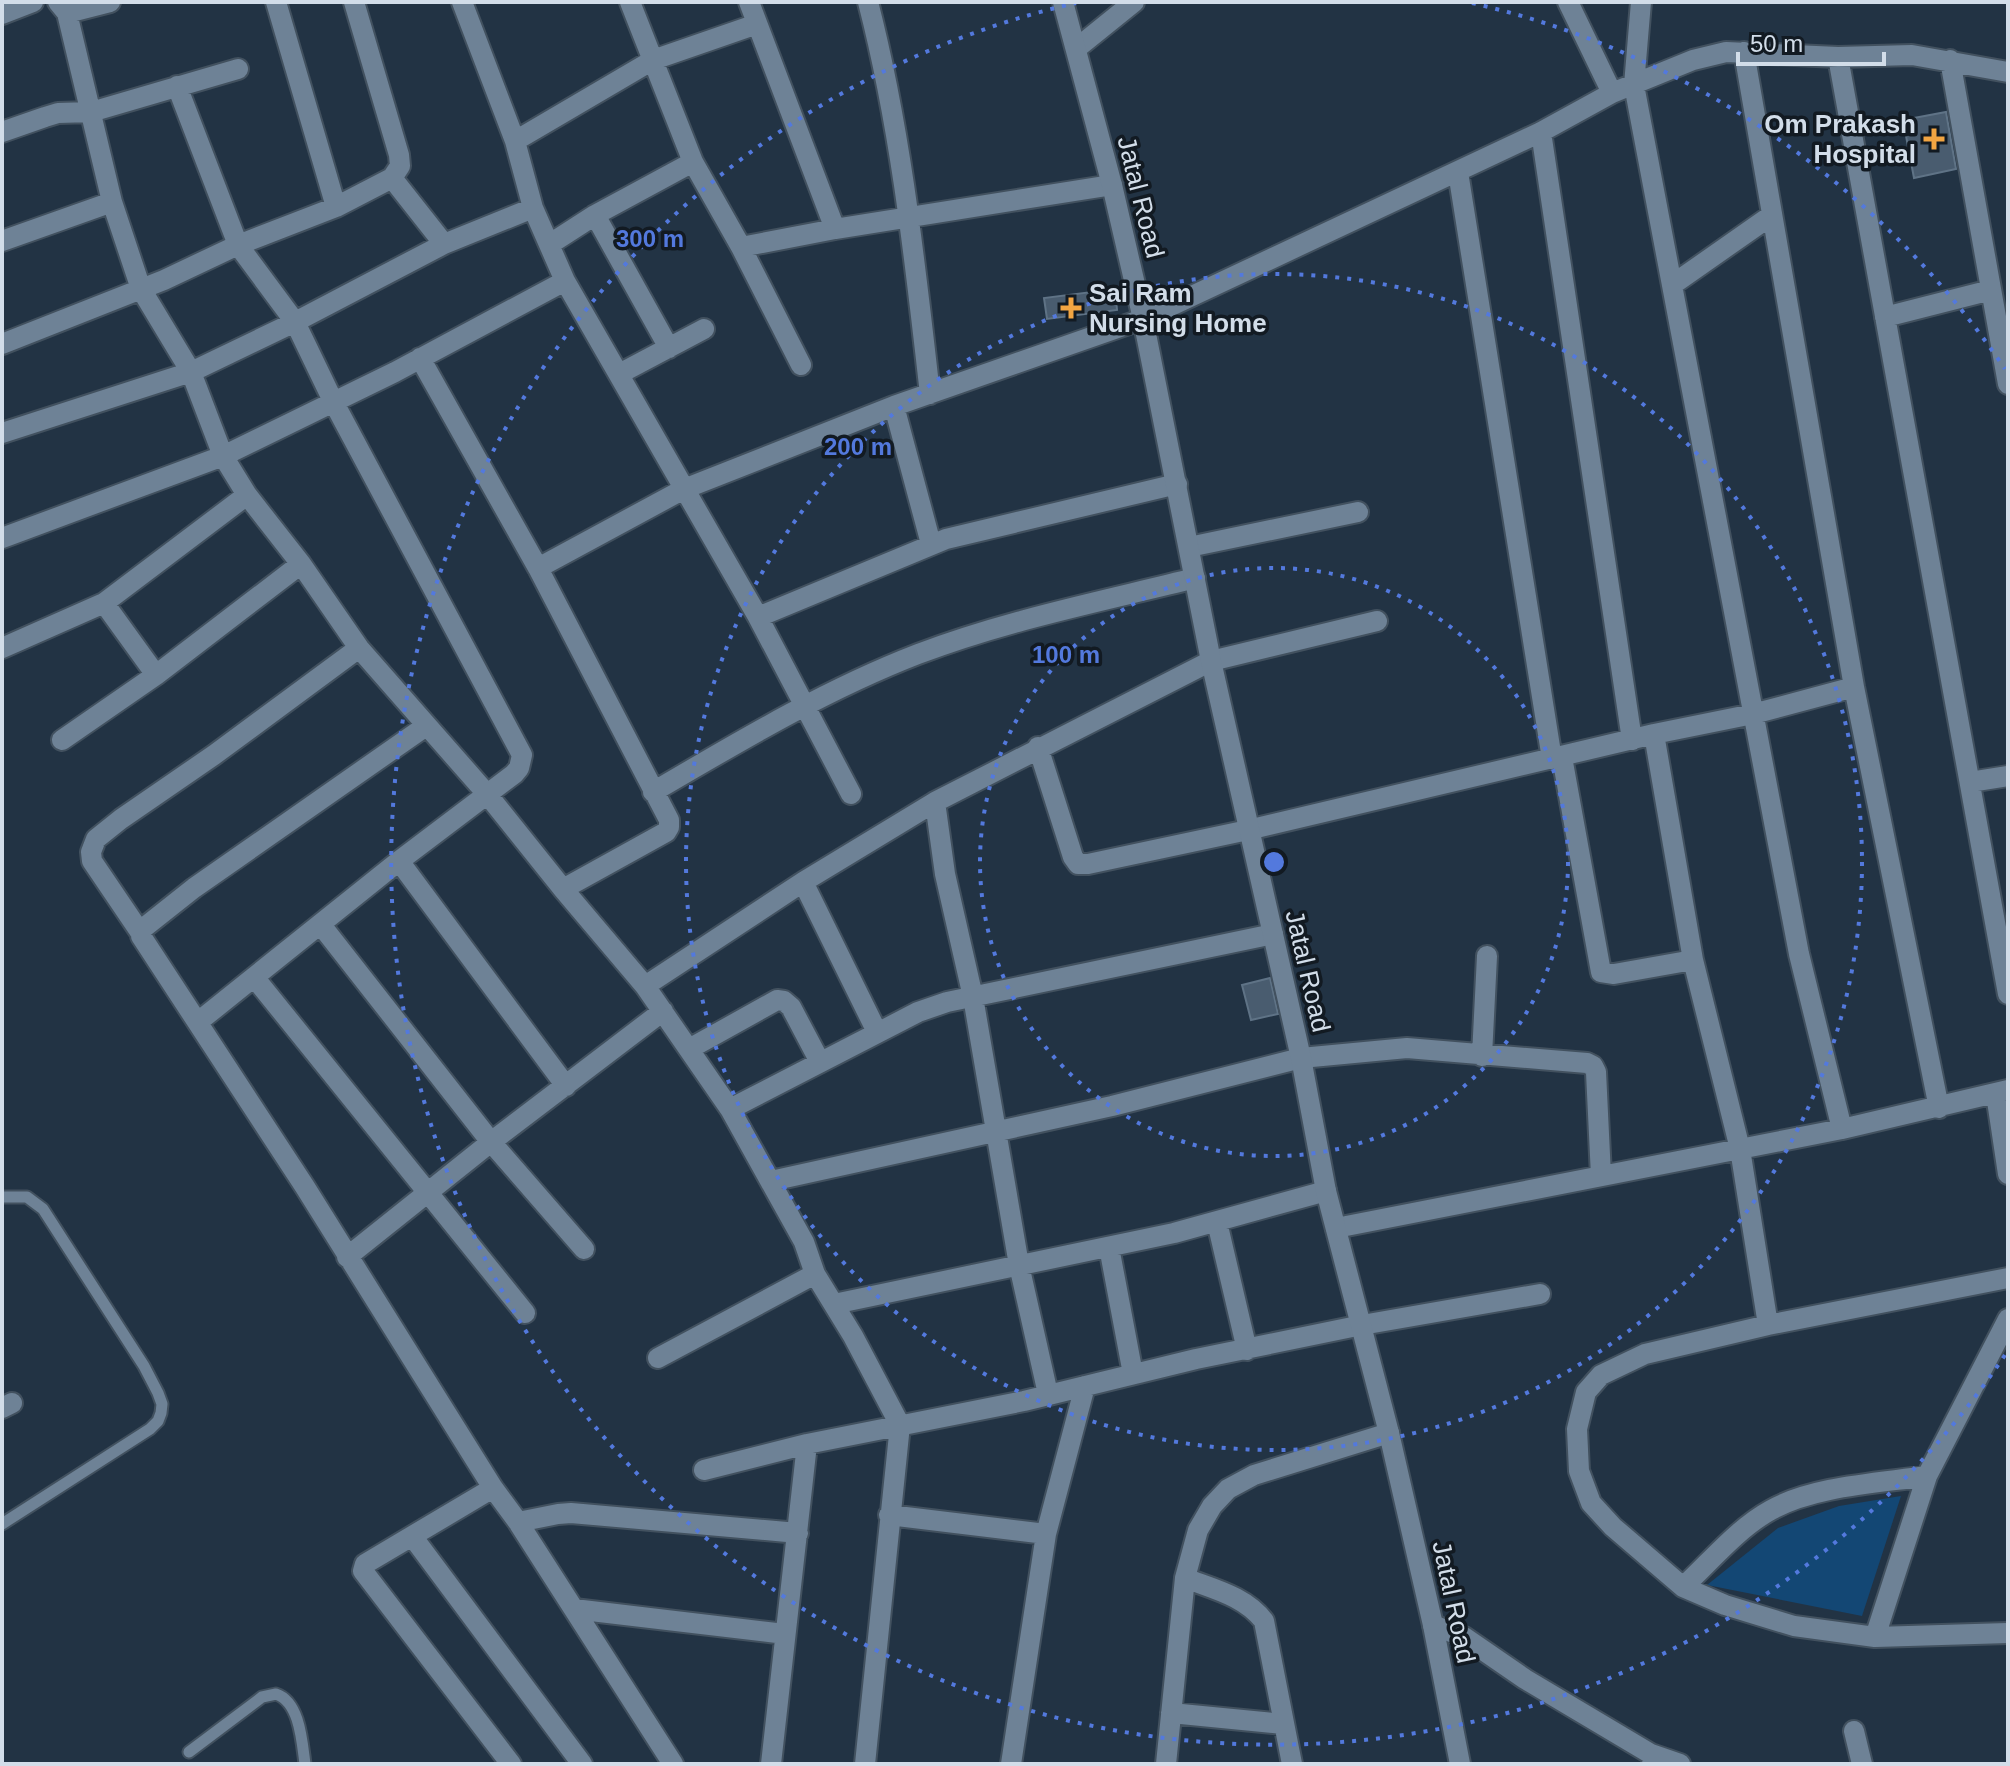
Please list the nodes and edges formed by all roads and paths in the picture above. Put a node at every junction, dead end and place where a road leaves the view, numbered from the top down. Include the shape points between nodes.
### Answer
1 (33, 2) edge
2 (110, 2) edge
3 (276, 2) edge
4 (354, 2) edge
5 (462, 2) edge
6 (630, 2) edge
7 (749, 2) edge
8 (868, 2) edge
9 (1063, 2) edge
10 (1134, 2) edge
11 (1568, 2) edge
12 (1641, 2) edge
13 (62, 8) edge
14 (2, 14) edge
15 (757, 24) junction
16 (1077, 48) junction
17 (1744, 52) junction
18 (1838, 57) junction
19 (653, 60) junction
20 (1950, 60) junction
21 (238, 69) dead end
22 (2008, 72) edge
23 (1634, 85) junction
24 (177, 86) junction
25 (1612, 93) junction
26 (91, 112) junction
27 (2, 132) edge
28 (1541, 132) junction
29 (515, 141) junction
30 (693, 162) junction
31 (1458, 172) junction
32 (392, 178) junction
33 (1112, 185) junction
34 (112, 202) junction
35 (336, 207) junction
36 (533, 208) junction
37 (595, 215) junction
38 (1772, 215) junction
39 (909, 217) junction
40 (835, 229) junction
41 (2, 241) edge
42 (444, 244) junction
43 (550, 244) junction
44 (238, 245) junction
45 (741, 247) junction
46 (565, 281) junction
47 (1672, 285) junction
48 (141, 289) junction
49 (1991, 290) junction
50 (1885, 317) junction
51 (1143, 319) junction
52 (295, 322) junction
53 (704, 329) dead end
54 (2, 344) edge
55 (669, 348) junction
56 (420, 358) junction
57 (801, 365) dead end
58 (191, 372) junction
59 (619, 374) junction
60 (2008, 384) edge
61 (930, 394) junction
62 (333, 401) junction
63 (894, 406) junction
64 (2, 433) edge
65 (223, 456) junction
66 (1177, 484) junction
67 (684, 489) junction
68 (247, 495) junction
69 (1358, 512) dead end
70 (2, 538) edge
71 (931, 544) junction
72 (1189, 547) junction
73 (301, 564) junction
74 (538, 568) junction
75 (1195, 578) junction
76 (104, 603) junction
77 (758, 617) junction
78 (1377, 621) dead end
79 (2, 648) edge
80 (359, 648) junction
81 (1211, 661) junction
82 (156, 675) junction
83 (1854, 687) junction
84 (803, 705) junction
85 (1753, 714) junction
86 (426, 726) junction
87 (1654, 734) junction
88 (62, 740) dead end
89 (1632, 740) junction
90 (1038, 747) junction
91 (1557, 758) junction
92 (2008, 776) edge
93 (1970, 782) junction
94 (653, 792) junction
95 (487, 794) junction
96 (851, 794) dead end
97 (935, 802) junction
98 (1248, 830) junction
99 (399, 861) junction
100 (803, 882) junction
101 (563, 889) junction
102 (321, 925) junction
103 (140, 932) junction
104 (1273, 934) junction
105 (1487, 956) dead end
106 (1693, 960) junction
107 (254, 977) junction
108 (645, 986) junction
109 (2008, 994) edge
110 (973, 997) junction
111 (663, 1011) junction
112 (198, 1022) junction
113 (877, 1032) junction
114 (689, 1049) junction
115 (1482, 1056) junction
116 (1301, 1058) junction
117 (820, 1062) junction
118 (566, 1086) junction
119 (2002, 1092) edge
120 (1939, 1108) junction
121 (730, 1109) junction
122 (1842, 1129) junction
123 (995, 1131) junction
124 (491, 1142) junction
125 (1740, 1149) junction
126 (2008, 1174) edge
127 (1601, 1176) junction
128 (771, 1181) junction
129 (1326, 1191) junction
130 (428, 1194) junction
131 (2, 1197) edge
132 (1217, 1222) junction
133 (1336, 1228) junction
134 (1109, 1247) junction
135 (584, 1249) dead end
136 (347, 1257) junction
137 (1019, 1265) junction
138 (815, 1274) junction
139 (2008, 1278) edge
140 (1540, 1294) dead end
141 (834, 1304) junction
142 (525, 1313) dead end
143 (2008, 1319) edge
144 (1362, 1325) junction
145 (1768, 1325) junction
146 (1247, 1350) junction
147 (658, 1358) dead end
148 (1133, 1374) junction
149 (1085, 1386) junction
150 (1048, 1394) junction
151 (900, 1425) junction
152 (1389, 1433) junction
153 (807, 1444) junction
154 (704, 1470) dead end
155 (1927, 1476) junction
156 (493, 1488) junction
157 (889, 1515) junction
158 (518, 1522) junction
159 (2, 1524) edge
160 (798, 1533) junction
161 (1046, 1534) junction
162 (412, 1536) junction
163 (1185, 1578) junction
164 (1683, 1587) junction
165 (574, 1609) junction
166 (1433, 1625) junction
167 (2008, 1633) edge
168 (785, 1634) junction
169 (1875, 1637) junction
170 (1171, 1713) junction
171 (1283, 1724) junction
172 (1854, 1731) dead end
173 (189, 1752) dead end
174 (1652, 1759) edge
175 (305, 1764) edge
176 (511, 1764) edge
177 (582, 1764) edge
178 (673, 1764) edge
179 (771, 1764) edge
180 (865, 1764) edge
181 (1011, 1764) edge
182 (1166, 1764) edge
183 (1292, 1764) edge
184 (1460, 1764) edge
185 (1680, 1764) edge
186 (1862, 1764) edge

1 - 14 street
2 - 13 street
3 - 35 street
4 - 32 street via 399,155 400,166
5 - 29 street
6 - 19 street
7 - 15 street
8 - 39 street
9 - 16 street, Jatal Road
10 - 16 street
11 - 25 street
12 - 23 street
13 - 26 street
15 - 19 street
15 - 40 street
16 - 33 street, Jatal Road
17 - 18 street
17 - 23 street via 1693,60
17 - 38 street
18 - 20 street
18 - 50 street
19 - 29 street
19 - 30 street
20 - 22 street
20 - 49 street
21 - 24 street
23 - 25 street
23 - 47 street
24 - 26 street
24 - 44 street
25 - 28 street
26 - 27 street via 58,113
26 - 34 street
28 - 31 street
28 - 89 street
29 - 36 street
30 - 37 street
30 - 45 street
31 - 51 street
31 - 91 street
32 - 35 street
32 - 42 street
33 - 39 street
33 - 51 street, Jatal Road
34 - 41 street
34 - 48 street
35 - 44 street
36 - 42 street
36 - 43 street
37 - 43 street
37 - 55 street
38 - 47 street
38 - 83 street
39 - 40 street
39 - 61 street
40 - 45 street
42 - 52 street
43 - 46 street
44 - 48 street
44 - 52 street
45 - 57 street
46 - 56 street
46 - 59 street
47 - 85 street
48 - 54 street
48 - 58 street
49 - 50 street
49 - 60 street
50 - 93 street
51 - 61 street
51 - 66 street, Jatal Road
52 - 58 street
52 - 62 street
53 - 55 street
55 - 59 street
56 - 62 street
56 - 74 street
58 - 64 street
58 - 65 street
59 - 67 street
61 - 63 street
62 - 65 street
62 - 95 street via 522,755 519,768
63 - 67 street
63 - 71 street
65 - 68 street
65 - 70 street
66 - 71 street
66 - 72 street, Jatal Road
67 - 74 street
67 - 77 street
68 - 73 street
68 - 76 street
69 - 72 street
71 - 77 street
72 - 75 street, Jatal Road
73 - 80 street
73 - 82 street
74 - 94 street
75 - 81 street, Jatal Road
75 - 84 street via 969,636
76 - 79 street
76 - 82 street
77 - 84 street
78 - 81 street
80 - 86 street
80 - 103 street via 96,839 92,861
81 - 90 street
81 - 98 street, Jatal Road
82 - 88 street
83 - 85 street
83 - 120 street
84 - 94 street
84 - 96 street
85 - 87 street
85 - 122 street via 1799,954
86 - 95 street
86 - 103 street via 194,888
87 - 89 street
87 - 106 street
89 - 91 street
90 - 97 street
90 - 98 street via 1078,864
91 - 98 street
91 - 106 street via 1601,972
92 - 93 street
93 - 109 street
94 - 101 street via 669,820 666,832
95 - 99 street
95 - 101 street
97 - 100 street
97 - 110 street
98 - 104 street, Jatal Road
99 - 102 street
99 - 118 street
100 - 108 street
100 - 113 street
101 - 108 street
102 - 107 street
102 - 124 street
103 - 112 street
104 - 110 street
104 - 116 street, Jatal Road
105 - 115 street
106 - 125 street
107 - 112 street
107 - 130 street
108 - 111 street
110 - 113 street via 918,1012
110 - 123 street
111 - 114 street
111 - 118 street
112 - 136 street
113 - 117 street
114 - 117 street via 777,1000 791,1007
114 - 121 street
115 - 116 street via 1407,1048
115 - 127 street via 1593,1066
116 - 123 street
116 - 129 street, Jatal Road
117 - 121 street
118 - 124 street
119 - 120 street
119 - 126 street
120 - 122 street
121 - 128 street
122 - 125 street
123 - 128 street
123 - 137 street
124 - 130 street
124 - 135 street
125 - 127 street
125 - 145 street
127 - 133 street
128 - 138 street
129 - 132 street
129 - 133 street, Jatal Road
130 - 136 street
130 - 142 street
131 - 159 lane via 27,1197 43,1209 144,1366 162,1404 150,1429
132 - 134 street
132 - 146 street
133 - 144 street, Jatal Road
134 - 137 street
134 - 148 street
136 - 156 street
137 - 141 street
137 - 150 street
138 - 141 street
138 - 147 street
139 - 145 street
140 - 144 street
141 - 151 street
143 - 155 street
144 - 146 street
144 - 152 street, Jatal Road
145 - 164 street via 1645,1354 1601,1375 1586,1392 1577,1429 1579,1471 1591,1503
146 - 148 street
148 - 149 street
149 - 150 street
149 - 161 street
150 - 151 street
151 - 153 street
151 - 157 street
152 - 163 street via 1254,1475 1228,1489 1198,1530
152 - 166 street, Jatal Road
153 - 154 street
153 - 160 street
155 - 164 street via 1834,1491 1773,1508
155 - 169 street
156 - 158 street
156 - 162 street
157 - 161 street
157 - 180 street
158 - 160 street via 571,1513
158 - 165 street
160 - 168 street
161 - 181 street
162 - 176 street via 365,1564 364,1575
162 - 177 street
163 - 170 street
163 - 171 street via 1235,1597 1255,1608 1264,1621
164 - 169 street via 1794,1626
165 - 168 street
165 - 178 street
166 - 174 street via 1464,1637
166 - 184 street, Jatal Road
167 - 169 street
168 - 179 street
170 - 171 street
170 - 182 street
171 - 183 street
172 - 186 street
173 - 175 lane via 262,1697 276,1694 290,1702
174 - 185 street

